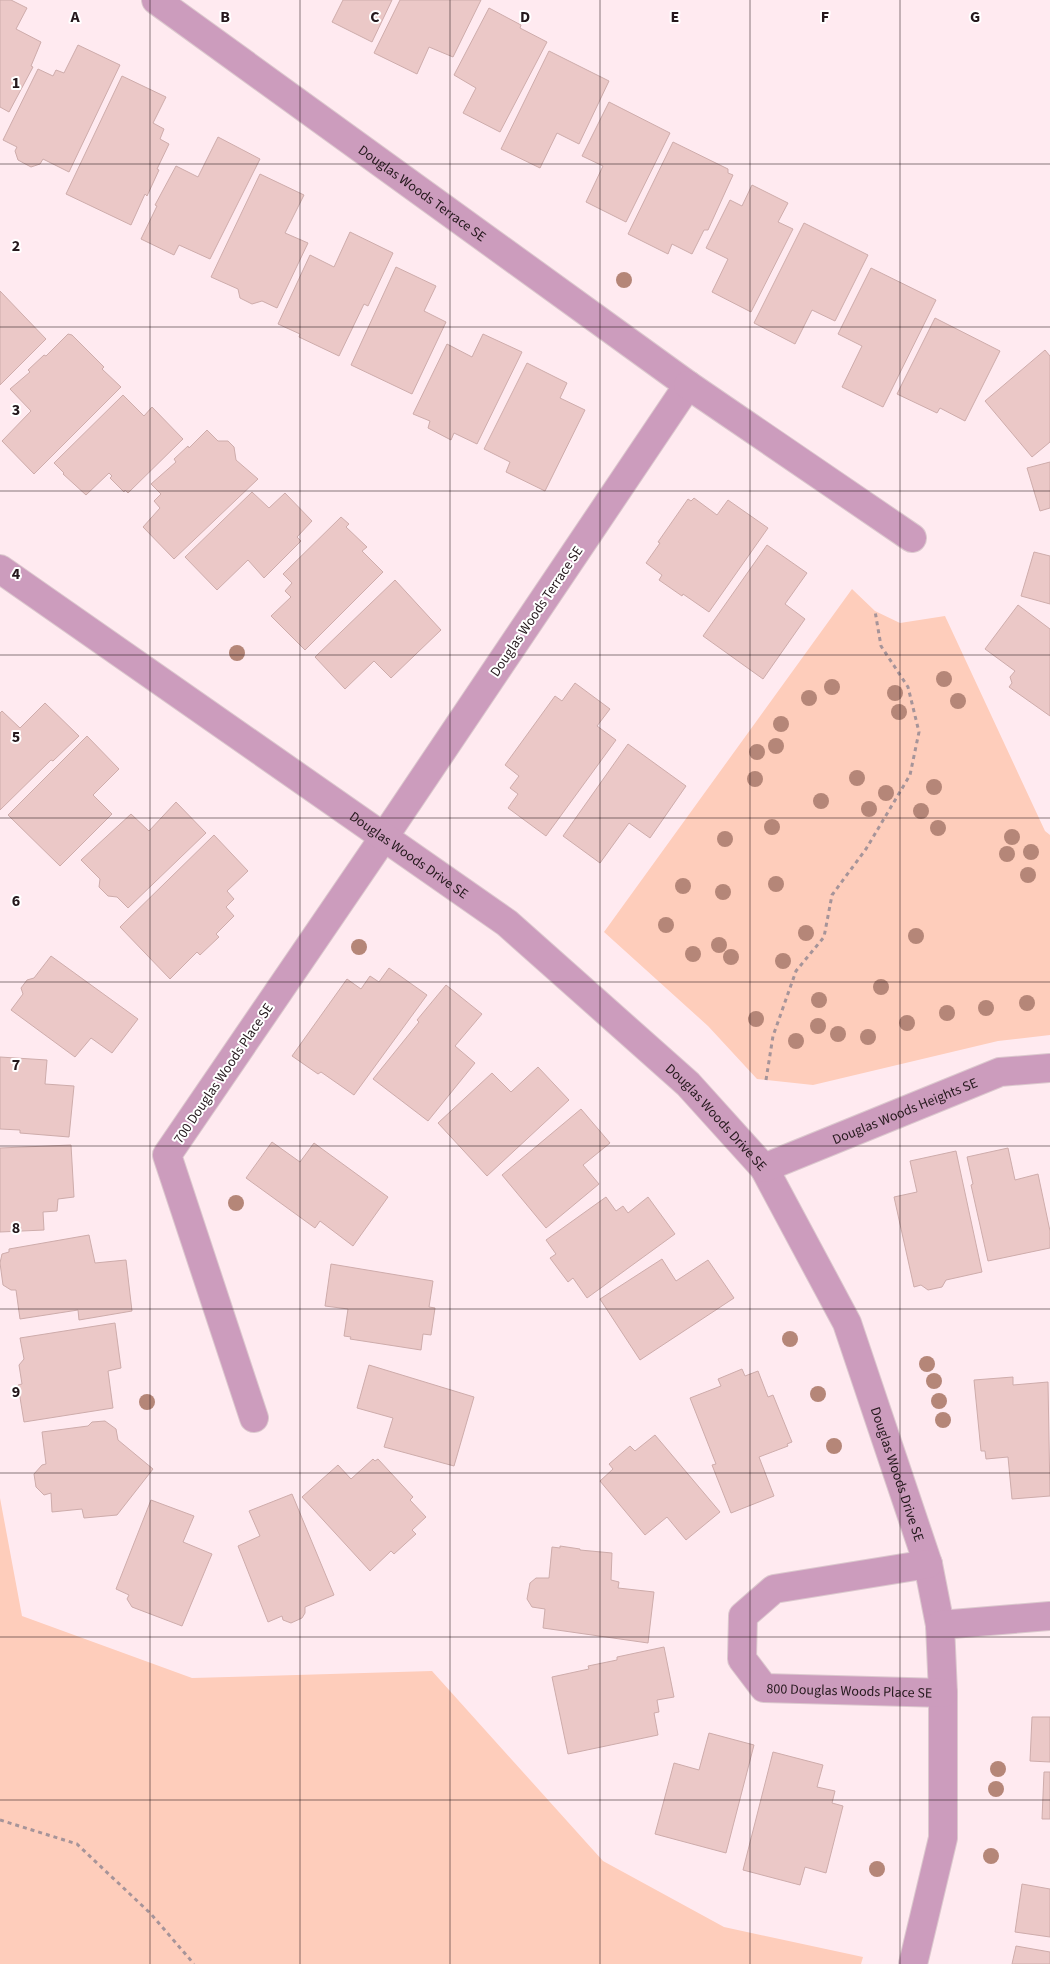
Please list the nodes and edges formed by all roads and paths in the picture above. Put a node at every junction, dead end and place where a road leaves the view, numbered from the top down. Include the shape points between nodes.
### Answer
1 (156, 0) edge
2 (688, 385) junction
3 (912, 538) dead end
4 (0, 569) edge
5 (876, 611) dead end
6 (384, 837) junction
7 (1050, 1068) edge
8 (766, 1080) dead end
9 (764, 1168) junction
10 (254, 1418) dead end
11 (928, 1564) junction
12 (1050, 1616) edge
13 (940, 1625) junction
14 (943, 1692) junction
15 (0, 1820) edge
16 (194, 1964) edge
17 (913, 1964) edge

1 - 2 street, Douglas Woods Terrace SE
2 - 3 street, Douglas Woods Terrace SE
2 - 6 street, Douglas Woods Terrace SE
4 - 6 street, Douglas Woods Drive SE
5 - 8 path via 881,646 908,687 919,732 910,775 866,849 832,895 824,936 796,971 773,1036
6 - 9 street, Douglas Woods Drive SE via 507,922 688,1084
6 - 10 street, 700 Douglas Woods Place SE via 167,1155
7 - 9 street, Douglas Woods Heights SE via 1000,1072
9 - 11 street, Douglas Woods Drive SE via 847,1323
11 - 13 street, Douglas Woods Drive SE
11 - 14 street, 800 Douglas Woods Place SE via 774,1589 743,1616 742,1659 764,1688
12 - 13 street
13 - 14 street, Douglas Woods Drive SE
14 - 17 street, Douglas Woods Drive SE via 942,1838
15 - 16 path via 77,1844 151,1914

